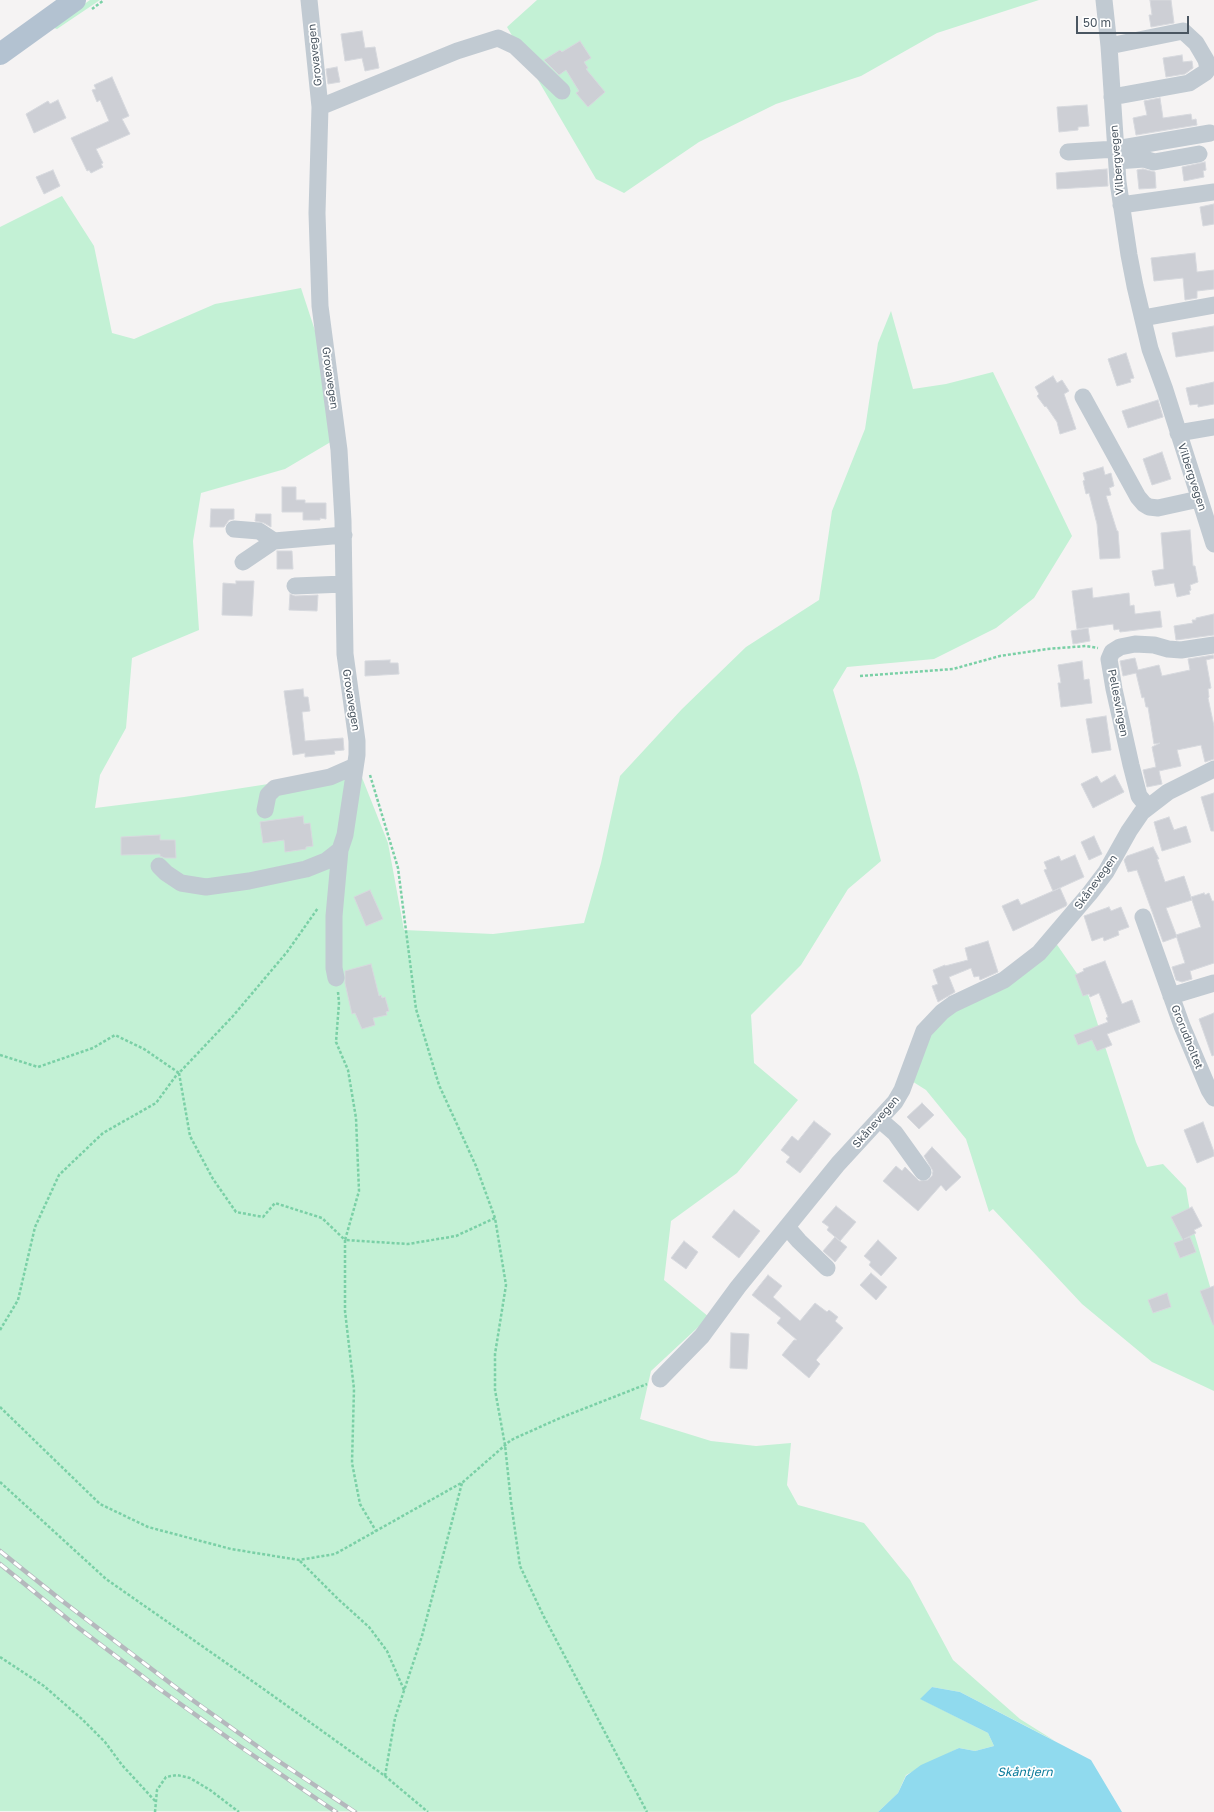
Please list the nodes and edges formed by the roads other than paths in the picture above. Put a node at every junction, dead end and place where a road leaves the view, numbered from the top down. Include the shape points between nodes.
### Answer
1 (75, 0) edge
2 (309, 0) edge
3 (1104, 0) edge
4 (1109, 46) junction
5 (0, 54) edge
6 (562, 91) dead end
7 (1112, 97) junction
8 (320, 107) junction
9 (1210, 133) dead end
10 (1068, 152) dead end
11 (1199, 154) dead end
12 (1117, 155) junction
13 (1214, 192) edge
14 (1121, 205) junction
15 (1214, 305) edge
16 (1143, 318) junction
17 (1083, 397) dead end
18 (1214, 427) edge
19 (1178, 433) junction
20 (1199, 499) junction
21 (234, 529) dead end
22 (344, 535) junction
23 (274, 541) junction
24 (1214, 544) edge
25 (243, 562) dead end
26 (344, 584) junction
27 (295, 586) dead end
28 (1214, 645) edge
29 (360, 764) junction
30 (1214, 769) edge
31 (1148, 807) junction
32 (265, 810) dead end
33 (340, 850) junction
34 (159, 866) dead end
35 (1143, 917) dead end
36 (336, 978) road end
37 (1214, 983) edge
38 (1171, 996) junction
39 (1214, 1098) edge
40 (880, 1120) junction
41 (923, 1172) dead end
42 (787, 1227) junction
43 (827, 1268) dead end
44 (660, 1379) road end

1 - 5 main road
2 - 8 street, Grovavegen
3 - 4 street, Vilbergvegen
4 - 7 street, Vilbergvegen
4 - 7 street via 1183,31 1196,42 1208,68 1189,83
6 - 8 street via 514,46 498,38 457,51
7 - 12 street, Vilbergvegen
8 - 22 street, Grovavegen via 317,213 320,306 339,450
9 - 12 street
10 - 12 street
11 - 12 street via 1154,162
12 - 14 street, Vilbergvegen
13 - 14 street
14 - 16 street, Vilbergvegen
15 - 16 street
16 - 19 street, Vilbergvegen via 1150,349
17 - 20 street via 1144,504 1158,508
18 - 19 street
19 - 20 street, Vilbergvegen
20 - 24 street, Vilbergvegen
21 - 23 street via 259,531
22 - 23 street
22 - 26 street, Grovavegen
23 - 25 street
26 - 27 street
26 - 29 street, Grovavegen via 345,654
28 - 31 street, Pellesvingen via 1181,650 1135,644 1120,646 1112,652 1109,659 1131,765 1141,800
29 - 32 street via 330,777 275,788 268,795
29 - 33 street, Grovavegen
30 - 31 street, Skånevegen via 1168,792
31 - 40 street, Skånevegen via 1129,831 1106,872 1090,894 1039,953 1004,980 947,1008 924,1031 902,1090
33 - 34 street via 326,861 306,869 249,881 206,886 182,883
33 - 36 street, Grovavegen via 333,932
35 - 38 street, Grorudholtet
37 - 38 street, Grorudholtet
38 - 39 street, Grorudholtet
40 - 41 street via 894,1133
40 - 42 street, Skånevegen via 838,1164
42 - 43 street
42 - 44 street, Skånevegen via 702,1336

